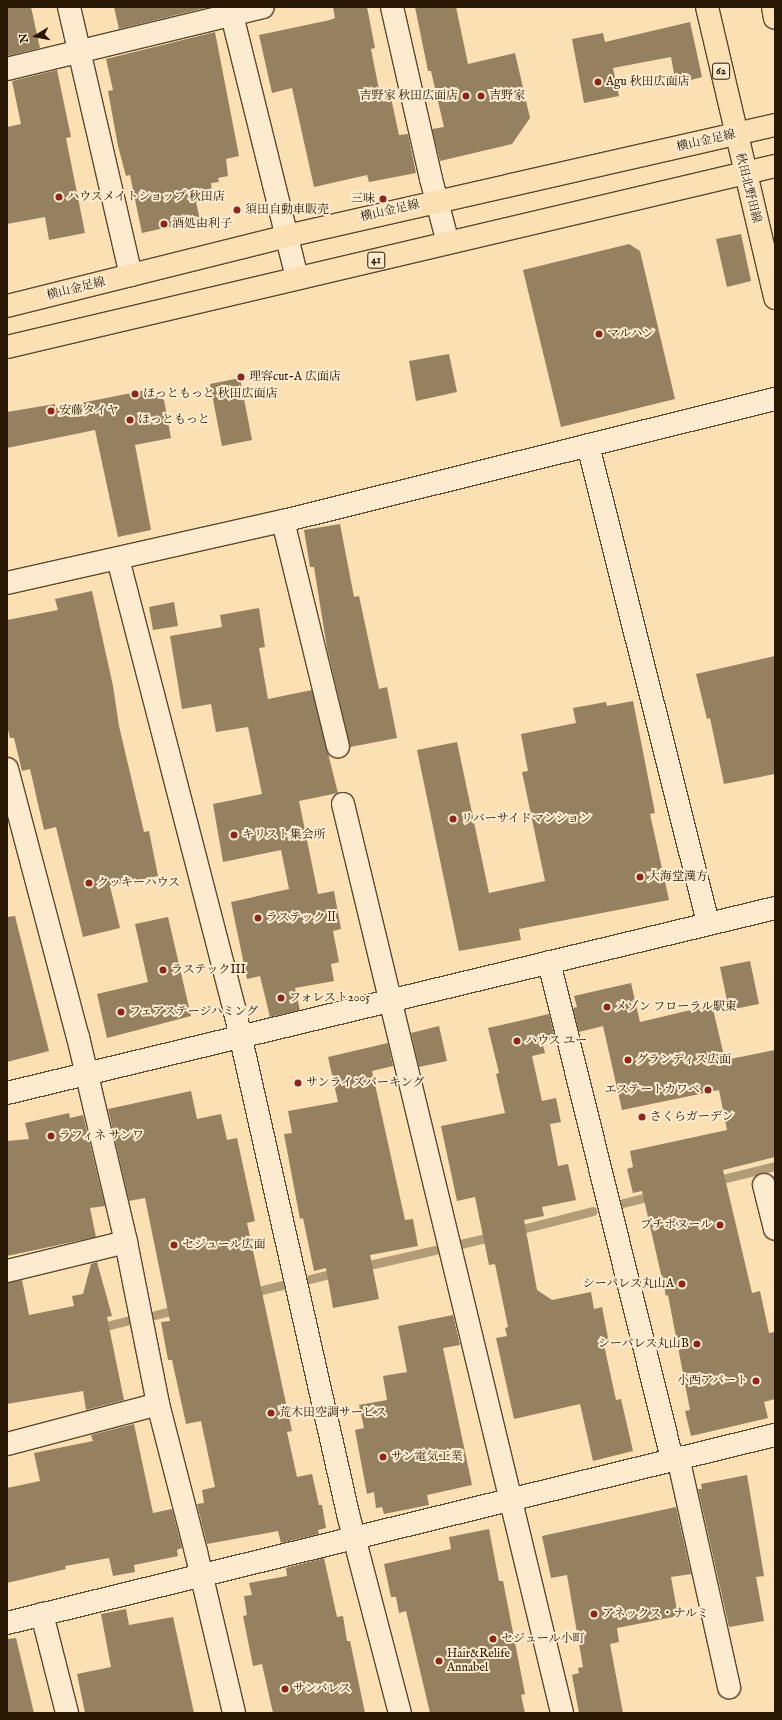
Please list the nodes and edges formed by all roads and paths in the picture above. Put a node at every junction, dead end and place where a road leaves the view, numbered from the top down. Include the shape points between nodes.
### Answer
1 (69, 7) edge
2 (263, 7) edge
3 (392, 7) edge
4 (707, 7) edge
5 (772, 7) edge
6 (231, 11) edge
7 (775, 18) edge
8 (80, 51) junction
9 (7, 69) edge
10 (775, 125) edge
11 (736, 135) junction
12 (775, 166) edge
13 (745, 173) junction
14 (438, 200) junction
15 (287, 236) junction
16 (448, 243) junction
17 (131, 275) junction
18 (297, 278) junction
19 (775, 298) edge
20 (7, 306) edge
21 (7, 347) edge
22 (775, 399) edge
23 (588, 444) junction
24 (282, 521) junction
25 (118, 559) junction
26 (7, 583) edge
27 (338, 746) dead end
28 (7, 769) edge
29 (343, 804) dead end
30 (775, 908) edge
31 (708, 923) junction
32 (549, 962) junction
33 (390, 1001) junction
34 (241, 1037) junction
35 (86, 1075) junction
36 (7, 1093) edge
37 (764, 1186) dead end
38 (775, 1229) edge
39 (126, 1242) junction
40 (7, 1271) edge
41 (158, 1404) junction
42 (775, 1435) edge
43 (7, 1444) edge
44 (675, 1458) junction
45 (509, 1499) junction
46 (355, 1538) junction
47 (201, 1577) junction
48 (42, 1614) junction
49 (7, 1623) edge
50 (729, 1687) dead end
51 (67, 1713) edge
52 (234, 1713) edge
53 (400, 1713) edge
54 (562, 1713) edge

1 - 8 street
2 - 6 street
3 - 14 street
4 - 11 main road, 秋田北野田線 / 62
5 - 7 main road
6 - 8 street
6 - 15 street
8 - 9 street
8 - 17 street
10 - 11 main road, 横山金足線
11 - 13 main road, 秋田北野田線 / 62
11 - 14 main road, 横山金足線
12 - 13 main road, 41
13 - 16 main road, 41
13 - 19 main road, 秋田北野田線 / 62
14 - 15 main road, 横山金足線
14 - 16 street
15 - 17 main road, 横山金足線
15 - 18 street
16 - 18 main road, 41
17 - 20 main road, 横山金足線
18 - 21 main road, 41
22 - 23 street
23 - 24 street
23 - 31 street
24 - 25 street
24 - 27 street
25 - 26 street
25 - 34 street
28 - 35 street
29 - 33 street
30 - 31 street
31 - 32 street
32 - 33 street
32 - 44 street
33 - 34 street
33 - 45 street
34 - 35 street
34 - 46 street
35 - 36 street
35 - 39 street
37 - 38 street
39 - 40 street
39 - 41 street
41 - 43 street
41 - 47 street
42 - 44 street
44 - 45 street
44 - 50 street
45 - 46 street
45 - 54 street
46 - 47 street
46 - 53 street
47 - 48 street
47 - 52 street
48 - 49 street
48 - 51 street

